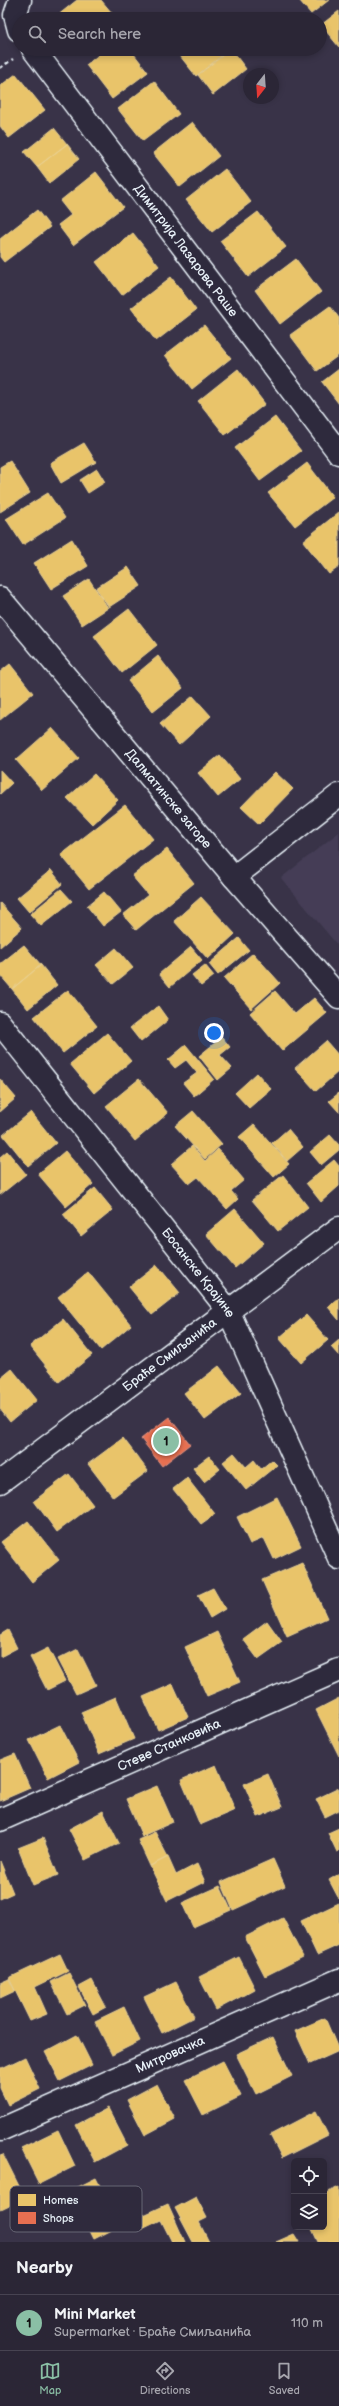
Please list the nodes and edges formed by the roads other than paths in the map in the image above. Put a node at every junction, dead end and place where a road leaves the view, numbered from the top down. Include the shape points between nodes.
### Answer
1 (20, 0) edge
2 (16, 12) edge
3 (38, 56) edge
4 (339, 453) edge
5 (0, 598) edge
6 (339, 795) edge
7 (234, 877) junction
8 (339, 997) edge
9 (1, 1025) edge
10 (339, 1228) edge
11 (228, 1310) junction
12 (0, 1482) edge
13 (339, 1558) edge
14 (339, 1670) edge
15 (0, 1820) edge
16 (339, 1980) edge
17 (0, 2130) edge

1 - 2 street
3 - 4 street, Димитрија Лазарова Раше
5 - 7 street, Далматинске загоре
6 - 7 street
7 - 8 street, Далматинске загоре
9 - 11 street, Босанске Крајине
10 - 11 street, Браће Смиљанића
11 - 12 street, Браће Смиљанића
11 - 13 street, Босанске Крајине
14 - 15 street, Стеве Станковића
16 - 17 street, Митровачка

